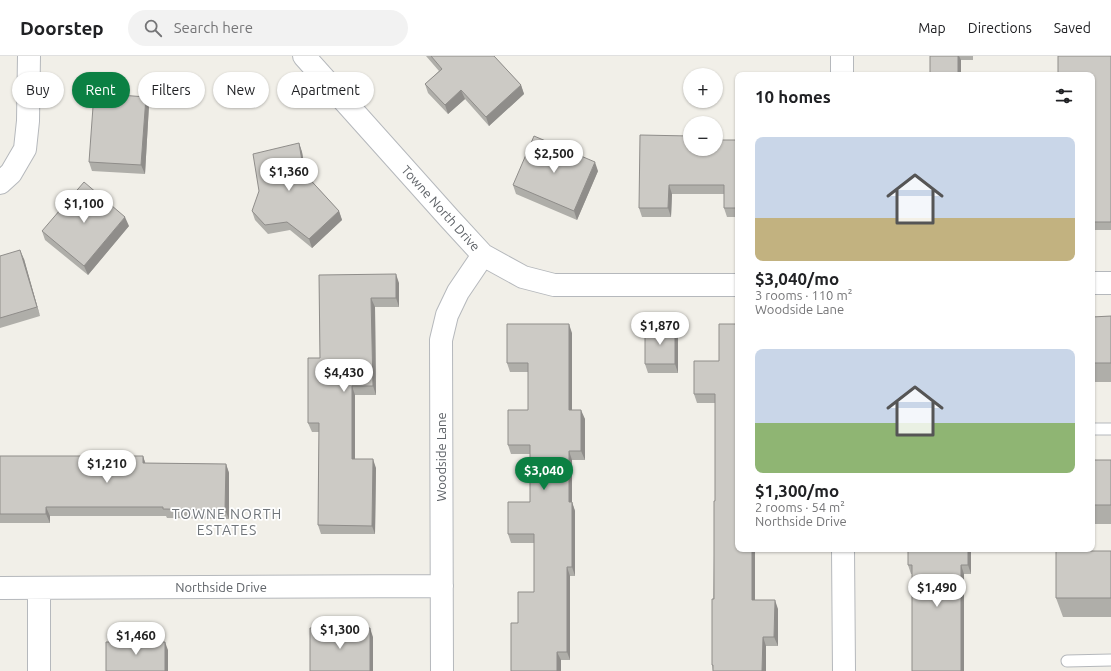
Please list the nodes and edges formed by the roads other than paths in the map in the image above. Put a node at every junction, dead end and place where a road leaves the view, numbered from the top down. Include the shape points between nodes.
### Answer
1 (29, 56) edge
2 (304, 56) edge
3 (842, 56) edge
4 (842, 72) edge
5 (0, 183) edge
6 (483, 255) junction
7 (1095, 283) edge
8 (1111, 283) edge
9 (735, 285) edge
10 (1095, 429) edge
11 (1111, 429) edge
12 (843, 552) edge
13 (442, 586) junction
14 (0, 588) edge
15 (39, 589) junction
16 (1111, 660) edge
17 (1067, 661) dead end
18 (39, 671) edge
19 (442, 671) edge
20 (844, 671) edge

1 - 5 street via 25,149 11,173
2 - 6 street, Towne North Drive
3 - 4 street
6 - 9 street, Towne North Drive via 523,277 554,285
6 - 13 street, Woodside Lane via 458,292 447,315 441,340
7 - 8 street
10 - 11 lane
12 - 20 street
13 - 15 street, Northside Drive
13 - 19 street, Woodside Lane
14 - 15 street, Northside Drive
15 - 18 street
16 - 17 lane

